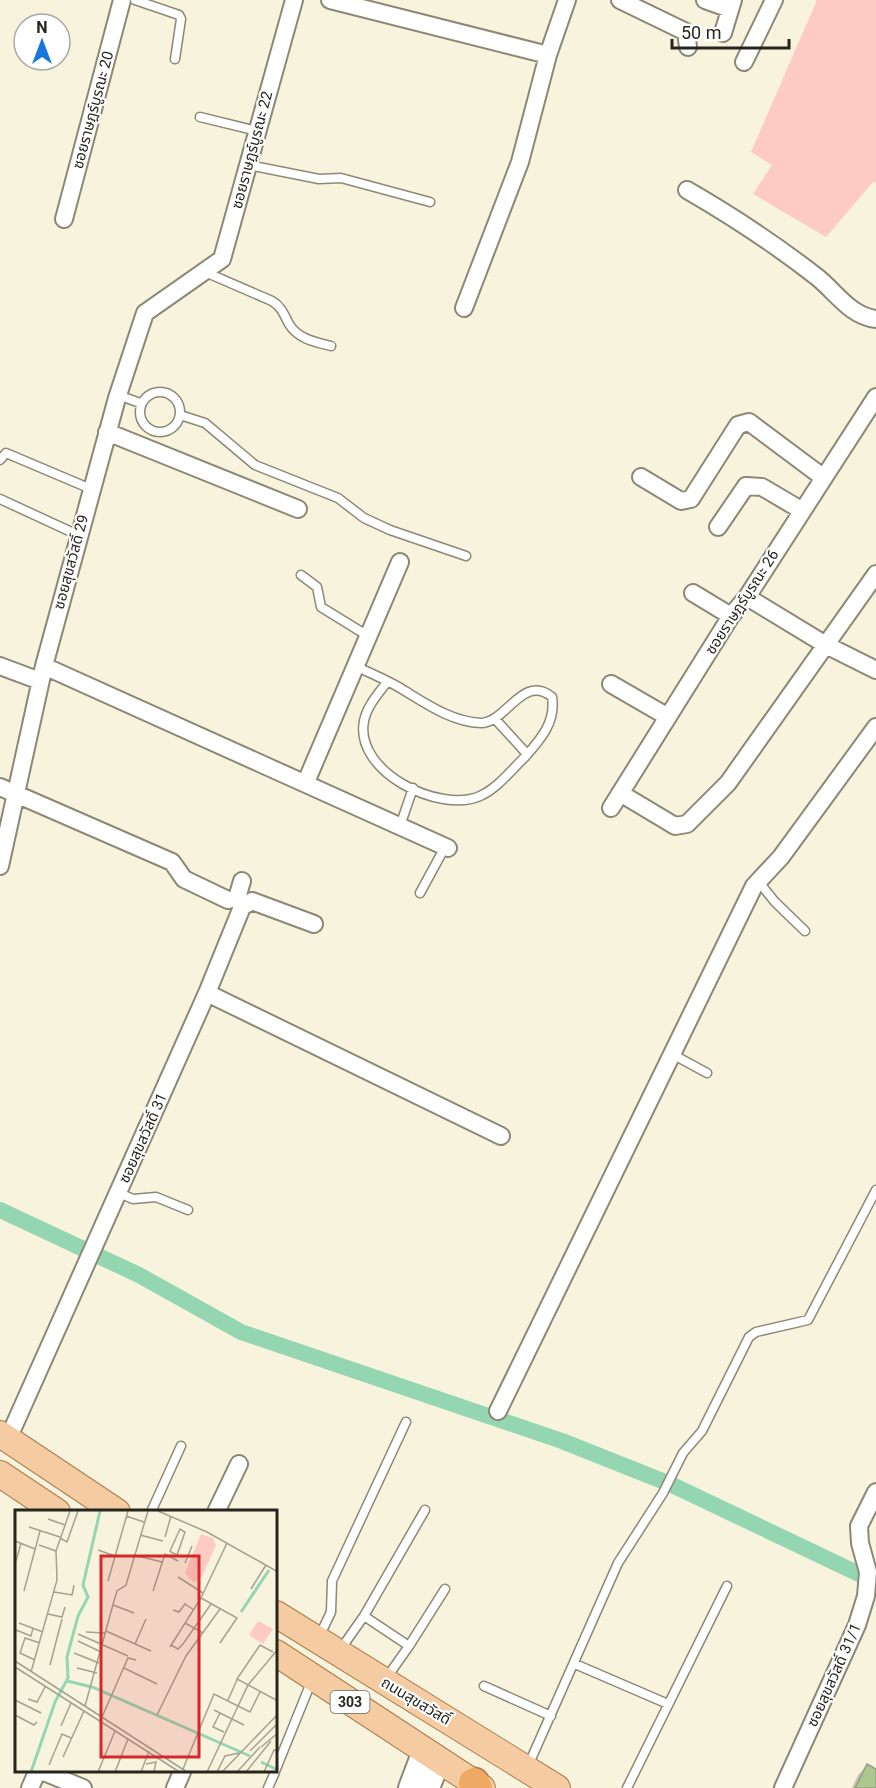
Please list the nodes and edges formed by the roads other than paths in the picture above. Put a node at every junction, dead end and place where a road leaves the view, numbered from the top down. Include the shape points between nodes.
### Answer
1 (122, 0) edge
2 (135, 0) edge
3 (294, 0) edge
4 (330, 0) edge
5 (567, 0) edge
6 (620, 0) edge
7 (705, 0) edge
8 (774, 0) edge
9 (732, 4) edge
10 (723, 33) dead end
11 (688, 47) dead end
12 (548, 55) junction
13 (176, 59) dead end
14 (744, 62) dead end
15 (200, 117) dead end
16 (257, 131) junction
17 (247, 165) junction
18 (687, 190) dead end
19 (430, 202) dead end
20 (64, 219) dead end
21 (205, 272) junction
22 (188, 283) joint
23 (464, 308) dead end
24 (876, 319) edge
25 (331, 346) dead end
26 (118, 395) junction
27 (876, 397) edge
28 (140, 403) junction
29 (180, 415) junction
30 (107, 432) junction
31 (0, 460) edge
32 (641, 477) dead end
33 (824, 477) junction
34 (91, 489) junction
35 (0, 500) edge
36 (298, 509) dead end
37 (801, 510) junction
38 (718, 527) dead end
39 (78, 535) junction
40 (466, 556) dead end
41 (400, 562) dead end
42 (876, 574) edge
43 (301, 575) dead end
44 (693, 592) dead end
45 (747, 597) junction
46 (731, 616) junction
47 (368, 636) junction
48 (826, 645) junction
49 (0, 666) edge
50 (355, 666) junction
51 (876, 670) edge
52 (42, 673) junction
53 (387, 682) junction
54 (611, 684) dead end
55 (668, 717) junction
56 (496, 720) junction
57 (876, 727) edge
58 (527, 754) junction
59 (306, 783) junction
60 (0, 787) edge
61 (413, 788) junction
62 (621, 793) junction
63 (17, 795) junction
64 (611, 808) dead end
65 (400, 826) junction
66 (446, 847) joint
67 (2, 849) edge
68 (0, 866) edge
69 (242, 881) dead end
70 (758, 881) junction
71 (420, 893) dead end
72 (314, 924) dead end
73 (805, 931) dead end
74 (207, 993) junction
75 (671, 1054) junction
76 (707, 1073) dead end
77 (501, 1136) dead end
78 (876, 1190) edge
79 (119, 1193) junction
80 (188, 1210) dead end
81 (498, 1411) dead end
82 (406, 1422) dead end
83 (4, 1437) edge
84 (180, 1446) dead end
85 (239, 1464) dead end
86 (0, 1474) edge
87 (876, 1492) edge
88 (54, 1510) edge
89 (114, 1510) edge
90 (152, 1510) edge
91 (217, 1510) edge
92 (425, 1510) dead end
93 (727, 1586) dead end
94 (445, 1589) dead end
95 (278, 1615) edge
96 (364, 1616) junction
97 (409, 1646) junction
98 (328, 1647) junction
99 (278, 1654) edge
100 (574, 1664) junction
101 (313, 1677) junction
102 (384, 1681) junction
103 (484, 1686) dead end
104 (668, 1704) junction
105 (551, 1716) junction
106 (448, 1720) junction
107 (431, 1755) junction
108 (278, 1763) edge
109 (527, 1769) junction
110 (37, 1773) edge
111 (46, 1773) edge
112 (182, 1773) edge
113 (274, 1773) edge
114 (478, 1786) edge
115 (30, 1788) edge
116 (83, 1788) edge
117 (176, 1788) edge
118 (268, 1788) edge
119 (410, 1788) edge
120 (428, 1788) edge
121 (557, 1788) edge
122 (627, 1788) edge
123 (783, 1788) edge

1 - 20 street, ซอยราษฎร์บูรณะ 20
2 - 13 lane via 179,15
3 - 16 street, ซอยราษฎร์บูรณะ 22
4 - 12 street
5 - 12 street
6 - 11 street via 686,32
7 - 9 street
8 - 14 street
9 - 10 street
12 - 23 street via 520,162
15 - 16 lane
16 - 17 street, ซอยราษฎร์บูรณะ 22
17 - 19 lane via 319,179 341,178
17 - 21 street, ซอยราษฎร์บูรณะ 22 via 222,259
18 - 24 street via 810,272 853,309
21 - 22 street, ซอยราษฎร์บูรณะ 22
21 - 25 lane via 273,301 296,333
22 - 26 street, ซอยสุขสวัสดิ์ 29 via 145,313
26 - 28 lane
26 - 30 street, ซอยสุขสวัสดิ์ 29
27 - 33 street, ซอยราษฎร์บูรณะ 26
28 - 29 lane via 148,394 165,392 178,402
28 - 29 lane via 140,417 151,430 167,431 175,426
29 - 40 lane via 205,423 255,465 338,498 364,518 390,530
30 - 34 street, ซอยสุขสวัสดิ์ 29
30 - 36 street
31 - 34 lane via 6,453
32 - 33 street via 681,501 691,500 738,424 749,422
33 - 37 street, ซอยราษฎร์บูรณะ 26
34 - 39 street, ซอยสุขสวัสดิ์ 29
35 - 39 lane
37 - 38 street via 762,487 746,486
37 - 45 street, ซอยราษฎร์บูรณะ 26
39 - 52 street, ซอยสุขสวัสดิ์ 29
41 - 47 street
42 - 48 street
43 - 47 lane via 317,587 321,607
44 - 46 street
45 - 46 street, ซอยราษฎร์บูรณะ 26
45 - 48 street
46 - 55 street, ซอยราษฎร์บูรณะ 26
47 - 50 street
48 - 51 street
48 - 62 street via 728,783 687,824 675,826
49 - 52 street
50 - 53 lane
50 - 59 street
52 - 59 street
52 - 63 street, ซอยสุขสวัสดิ์ 29
53 - 56 lane via 432,708 463,720
53 - 61 lane via 371,703 364,722 367,751 379,767
54 - 55 street
55 - 62 street, ซอยราษฎร์บูรณะ 26
56 - 58 lane
56 - 58 lane via 514,699 530,692 542,691 552,697 549,725
57 - 70 street via 781,857
58 - 61 lane via 493,789 478,797 451,801
59 - 65 street
60 - 63 street
61 - 65 lane
62 - 64 street, ซอยราษฎร์บูรณะ 26
63 - 67 street, ซอยสุขสวัสดิ์ 29
63 - 69 street via 172,862 184,879 228,900 237,897
65 - 66 street
66 - 71 lane
67 - 68 street, ซอยสุขสวัสดิ์ 29
70 - 73 lane
70 - 75 street
72 - 74 street, ซอยสุขสวัสดิ์ 31 via 246,902
74 - 77 street
74 - 79 street, ซอยสุขสวัสดิ์ 31
75 - 76 lane
75 - 81 street
78 - 100 lane via 811,1316 804,1322 749,1337 702,1431 673,1470 663,1493 618,1563
79 - 80 lane via 133,1199 156,1197
79 - 83 street, ซอยสุขสวัสดิ์ 31
82 - 98 lane via 332,1581
83 - 89 main road
84 - 90 lane
85 - 91 street
86 - 88 main road
87 - 123 street, ซอยสุขสวัสดิ์ 31/1 via 859,1526 868,1572 857,1625
92 - 96 lane
93 - 104 lane
94 - 97 lane
95 - 98 main road, ถนนสุขสวัสดิ์ / 303
96 - 97 lane
96 - 98 lane
97 - 102 lane
98 - 102 main road, ถนนสุขสวัสดิ์ / 303
99 - 101 main road, 303
100 - 104 lane
100 - 105 lane
101 - 107 main road, 303
101 - 108 lane
102 - 106 main road, ถนนสุขสวัสดิ์ / 303
103 - 105 lane
104 - 122 lane
105 - 109 lane
106 - 107 main road
106 - 109 main road, ถนนสุขสวัสดิ์ / 303
107 - 114 main road, 303
107 - 119 main road
107 - 120 main road
109 - 121 main road, ถนนสุขสวัสดิ์ / 303
110 - 115 street
111 - 116 street
112 - 117 street
113 - 118 lane

